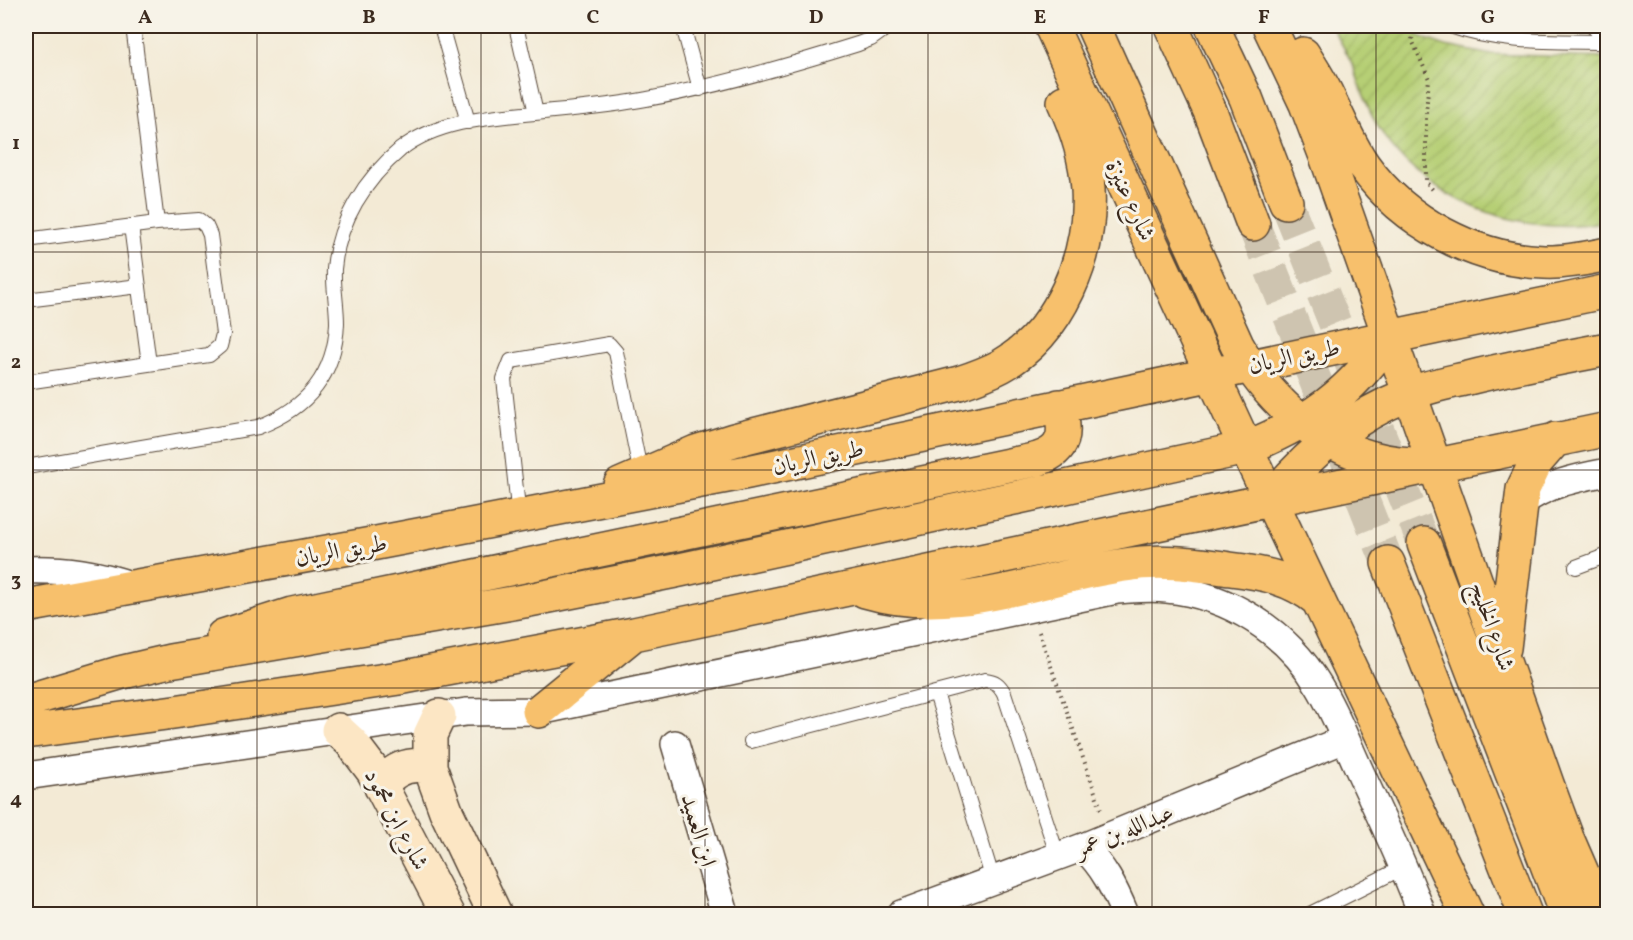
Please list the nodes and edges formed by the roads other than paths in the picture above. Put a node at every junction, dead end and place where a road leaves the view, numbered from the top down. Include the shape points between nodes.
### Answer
1 (133, 26) edge
2 (441, 26) edge
3 (516, 26) edge
4 (683, 26) edge
5 (889, 26) edge
6 (1032, 26) edge
7 (1051, 26) edge
8 (1093, 26) edge
9 (1170, 26) edge
10 (1212, 26) edge
11 (1269, 26) edge
12 (1282, 26) edge
13 (1450, 26) edge
14 (1592, 26) edge
15 (1608, 41) edge
16 (700, 89) junction
17 (536, 113) junction
18 (468, 122) junction
19 (1286, 202) tunnel mouth
20 (158, 223) junction
21 (1253, 224) tunnel mouth
22 (131, 226) junction
23 (26, 240) edge
24 (1608, 254) edge
25 (139, 286) junction
26 (1608, 291) edge
27 (26, 300) edge
28 (1390, 337) junction
29 (1608, 349) edge
30 (149, 364) junction
31 (1249, 365) junction
32 (1212, 374) junction
33 (26, 382) edge
34 (1410, 393) junction
35 (1059, 406) junction
36 (1302, 422) junction
37 (1608, 429) edge
38 (1329, 440) junction
39 (1556, 440) junction
40 (1246, 448) junction
41 (1435, 465) junction
42 (26, 467) edge
43 (1608, 472) edge
44 (641, 475) junction
45 (1271, 499) junction
46 (588, 503) junction
47 (1520, 504) junction
48 (519, 517) junction
49 (1424, 544) tunnel mouth
50 (1608, 555) edge
51 (1388, 563) tunnel mouth
52 (1576, 567) dead end
53 (26, 570) edge
54 (137, 587) junction
55 (853, 587) junction
56 (1318, 600) junction
57 (26, 606) edge
58 (634, 634) junction
59 (1503, 657) junction
60 (170, 661) junction
61 (936, 693) junction
62 (26, 701) edge
63 (539, 711) junction
64 (439, 716) junction
65 (338, 730) junction
66 (26, 732) edge
67 (1345, 739) junction
68 (751, 741) dead end
69 (675, 744) dead end
70 (430, 767) junction
71 (26, 776) edge
72 (381, 787) junction
73 (1083, 847) junction
74 (1058, 857) junction
75 (1404, 867) junction
76 (993, 880) junction
77 (448, 915) edge
78 (495, 915) edge
79 (724, 915) edge
80 (901, 915) edge
81 (1125, 915) edge
82 (1310, 915) edge
83 (1422, 915) edge
84 (1467, 915) edge
85 (1525, 915) edge
86 (1566, 915) edge
87 (1600, 915) edge

1 - 20 lane
2 - 18 lane
3 - 17 lane
4 - 16 lane
5 - 16 lane via 858,44
6 - 44 main road via 1076,129 1088,190 1082,253 1068,289 1041,333 1003,365 982,376 734,440
7 - 32 main road, شارع عنيزة
8 - 31 main road
9 - 21 main road via 1210,111
10 - 19 main road via 1246,98
11 - 28 main road via 1306,104
12 - 24 main road via 1311,67 1364,165 1380,186 1415,217 1455,240 1499,256 1546,262
13 - 15 lane via 1490,37
14 - 15 lane
16 - 17 lane via 591,108
17 - 18 lane
18 - 42 lane via 427,134 403,148 363,189 339,240 334,268 336,344 330,363 321,381 293,410 258,427
20 - 22 lane
20 - 30 lane via 194,219 206,226 223,334 220,346 209,355
22 - 23 lane
22 - 25 lane
25 - 27 lane
25 - 30 lane
26 - 28 main road, طريق الريان
28 - 31 main road, طريق الريان
28 - 34 main road, شارع الخليج
28 - 36 main road via 1351,385
29 - 34 main road
30 - 33 lane
31 - 32 main road, طريق الريان
31 - 36 main road via 1282,406
32 - 35 main road, طريق الريان
32 - 40 main road
34 - 38 main road via 1367,414
34 - 41 main road, شارع الخليج
35 - 46 main road, طريق الريان
35 - 60 main road via 1064,420 1063,437 1054,451 1038,459 292,614 230,633
36 - 38 main road
36 - 40 main road
37 - 39 main road
38 - 41 main road via 1380,459
38 - 45 main road
39 - 41 main road
39 - 47 main road via 1536,462
40 - 45 main road
40 - 60 main road via 524,601
41 - 45 main road
41 - 59 main road, شارع الخليج
43 - 47 street via 1555,484
44 - 46 main road
44 - 48 lane via 616,352 609,344 511,361 504,379
45 - 55 main road
45 - 56 main road
46 - 48 main road, طريق الريان
47 - 59 main road
48 - 54 main road, طريق الريان
49 - 86 main road, شارع الخليج
50 - 52 lane
51 - 85 main road
53 - 54 street via 82,572
54 - 57 main road, طريق الريان
55 - 56 main road via 899,598 947,601 1123,565 1160,562 1274,576
55 - 58 main road
56 - 84 main road
58 - 63 main road
58 - 66 main road via 399,678
59 - 87 main road, شارع الخليج via 1567,838
60 - 62 main road
61 - 68 lane
61 - 74 lane via 985,680 1000,686
61 - 76 lane
63 - 64 street
63 - 67 street via 1117,590 1166,589 1215,600 1277,636 1319,686
64 - 65 street
64 - 70 street, شارع ابن محمود via 430,735
65 - 71 street
65 - 72 street, شارع ابن محمود via 363,756
67 - 73 street, عبدالله بن عمر
67 - 75 street
69 - 79 street, ابن العميد
70 - 72 street via 401,768
70 - 78 street, شارع ابن محمود via 446,811
72 - 77 street, شارع ابن محمود
73 - 74 street, عبدالله بن عمر
73 - 81 street via 1112,883
74 - 76 street, عبدالله بن عمر
75 - 82 lane
75 - 83 street
76 - 80 street, عبدالله بن عمر

